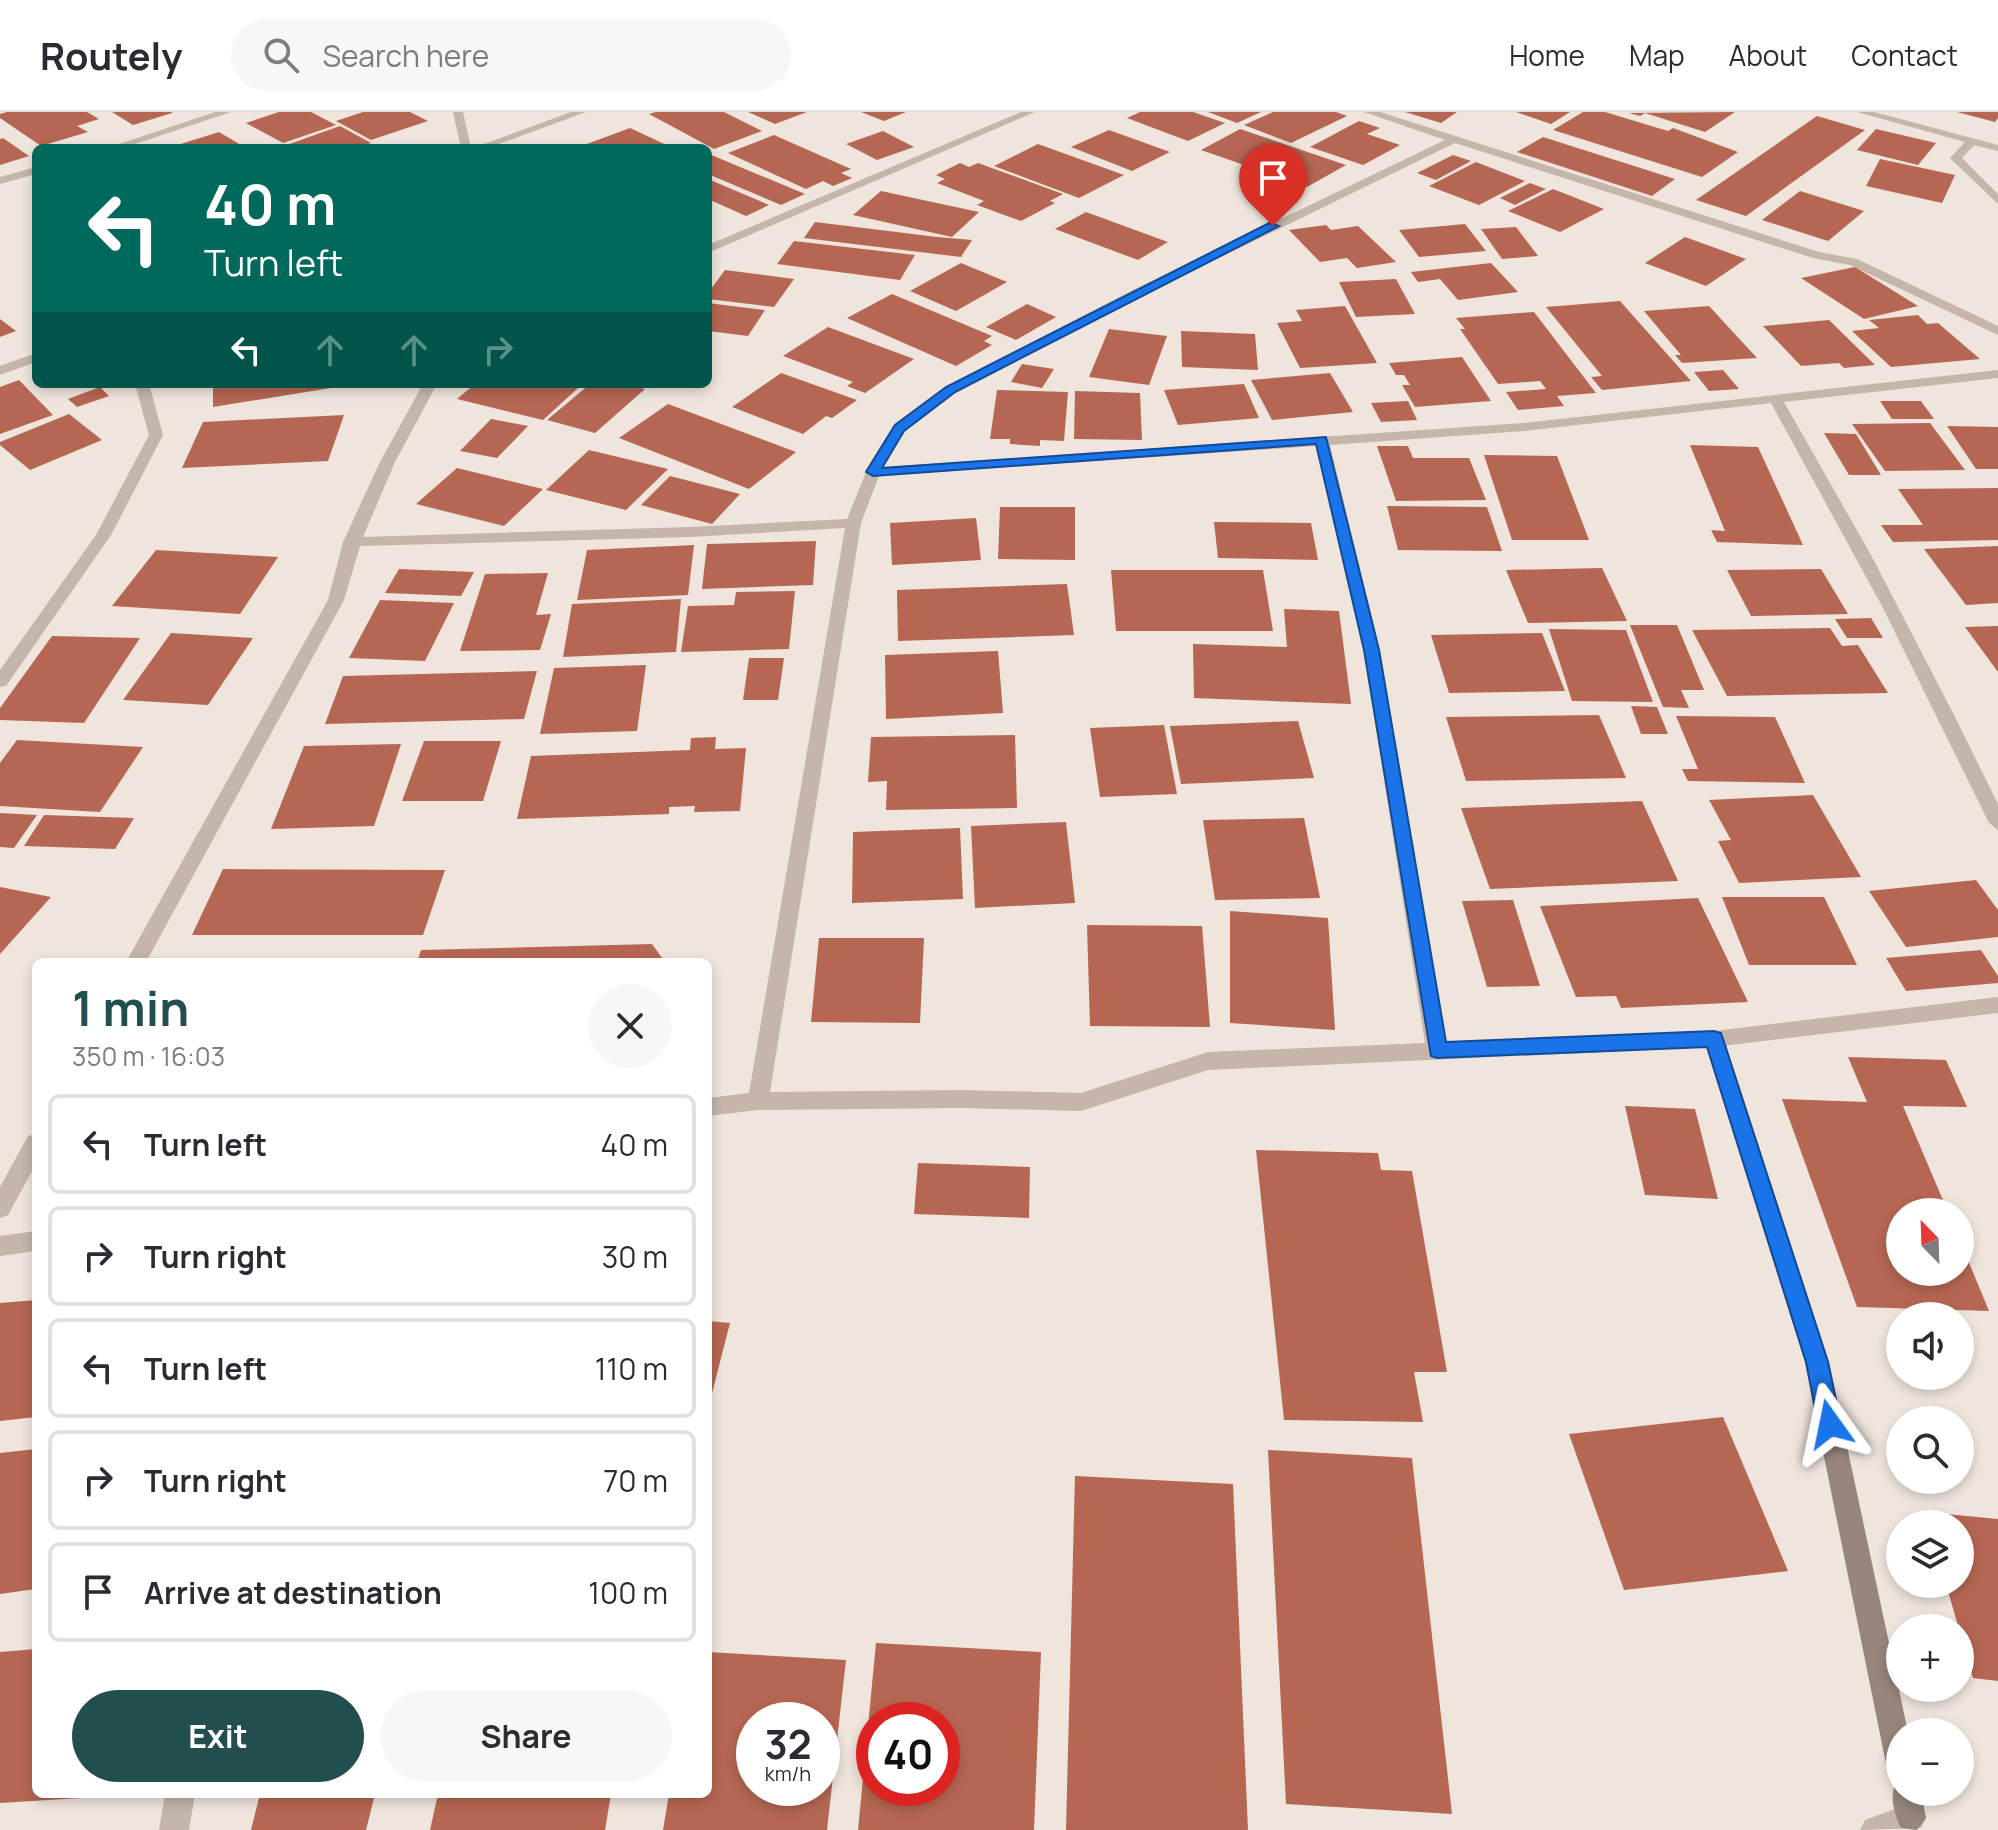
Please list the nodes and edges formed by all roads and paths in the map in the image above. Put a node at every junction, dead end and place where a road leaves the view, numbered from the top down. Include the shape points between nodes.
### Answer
1 (226, 112) edge
2 (458, 112) edge
3 (581, 112) edge
4 (1030, 112) edge
5 (1369, 112) edge
6 (1862, 112) edge
7 (1455, 139) junction
8 (1971, 142) junction
9 (125, 144) edge
10 (465, 144) edge
11 (489, 144) edge
12 (1998, 148) edge
13 (32, 171) edge
14 (0, 181) edge
15 (1998, 201) edge
16 (712, 247) edge
17 (1998, 331) edge
18 (32, 359) edge
19 (0, 371) edge
20 (1998, 374) edge
21 (143, 388) edge
22 (428, 388) edge
23 (1775, 398) junction
24 (1322, 440) junction
25 (873, 472) junction
26 (853, 523) junction
27 (351, 542) junction
28 (0, 682) edge
29 (1998, 823) edge
30 (138, 958) edge
31 (1998, 1005) edge
32 (1714, 1039) junction
33 (1437, 1050) junction
34 (758, 1101) junction
35 (712, 1107) edge
36 (32, 1150) edge
37 (0, 1208) edge
38 (32, 1242) edge
39 (0, 1246) edge
40 (1891, 1718) edge
41 (179, 1798) edge
42 (1907, 1806) edge
43 (174, 1830) edge
44 (1875, 1830) edge

1 - 9 street
2 - 10 street
3 - 11 street
4 - 16 street
5 - 7 street
6 - 8 street
7 - 17 street via 1853,262
7 - 25 street via 951,390 899,428
8 - 12 street
8 - 15 street via 1956,158
13 - 14 street
18 - 19 street
20 - 23 street
21 - 28 street via 156,435 103,535
22 - 27 street via 397,439
23 - 24 street via 1524,427
23 - 29 street via 1894,610
24 - 25 street
24 - 33 street via 1372,650
25 - 26 street
26 - 27 street
26 - 34 street
27 - 30 street via 336,600
31 - 32 street
32 - 33 street
32 - 40 street via 1817,1362
33 - 34 street via 1208,1061 1081,1102
34 - 35 street
36 - 37 street
38 - 39 street
41 - 43 street
42 - 44 street

